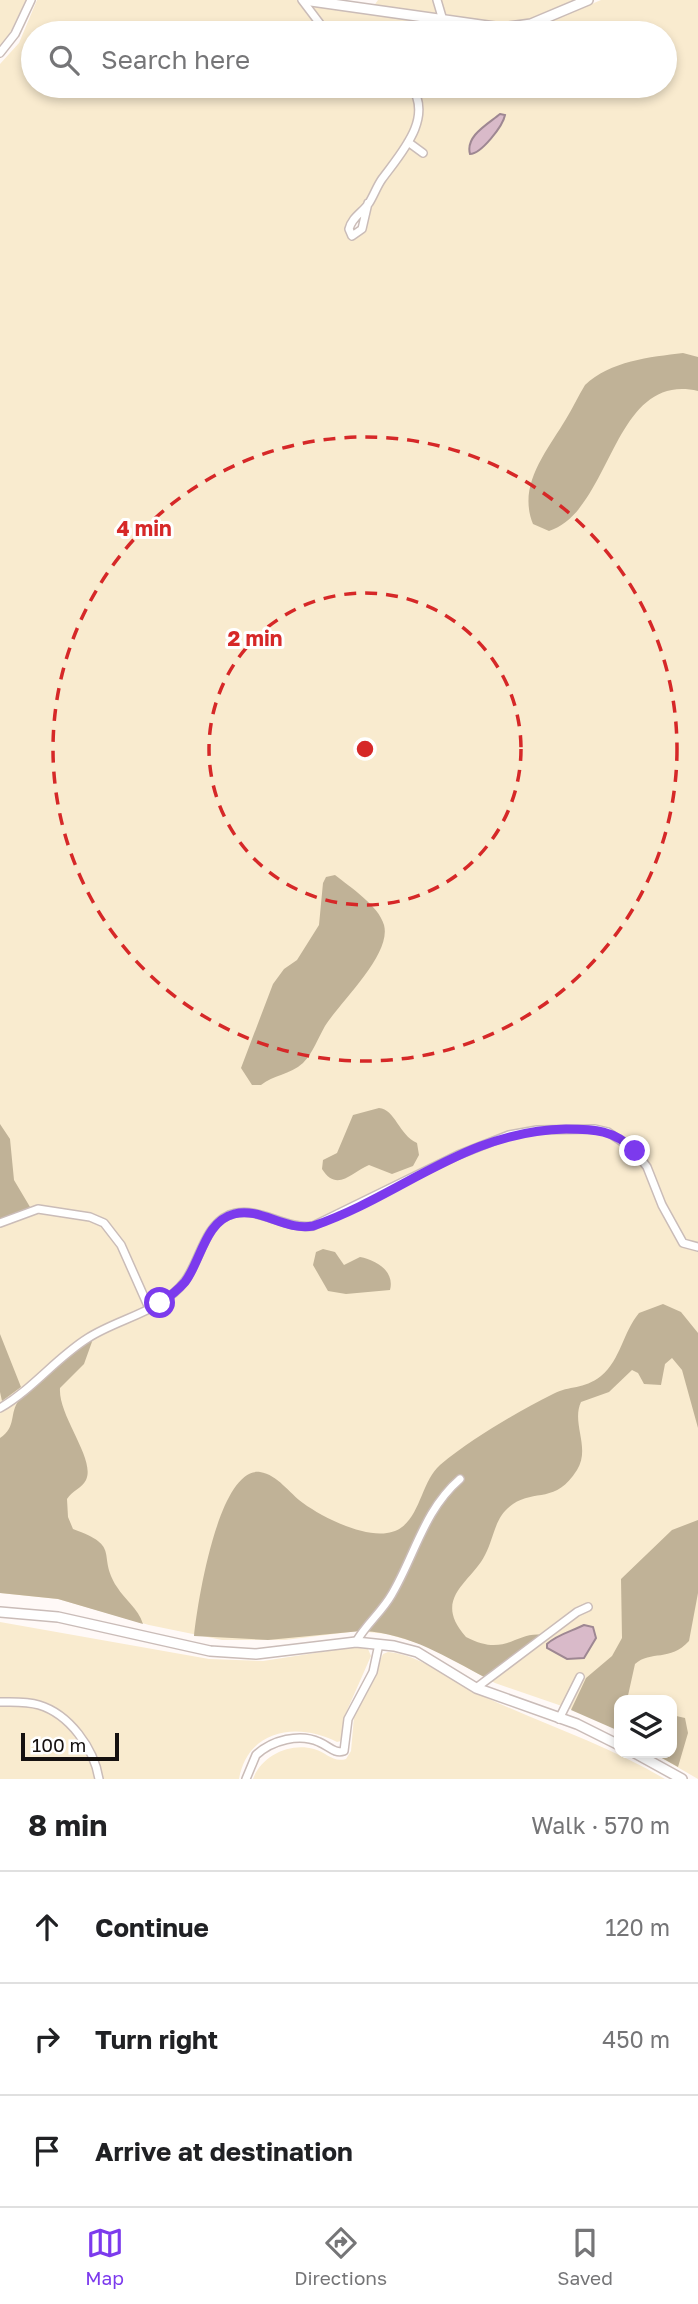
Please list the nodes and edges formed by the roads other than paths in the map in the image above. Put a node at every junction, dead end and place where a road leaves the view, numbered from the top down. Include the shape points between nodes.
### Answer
1 (31, 0) edge
2 (303, 0) edge
3 (437, 0) edge
4 (588, 0) edge
5 (443, 17) junction
6 (21, 21) edge
7 (21, 21) edge
8 (318, 21) edge
9 (463, 21) edge
10 (536, 21) edge
11 (0, 53) edge
12 (417, 98) edge
13 (408, 142) junction
14 (423, 153) dead end
15 (368, 203) dead end
16 (0, 1223) edge
17 (698, 1247) edge
18 (149, 1308) junction
19 (0, 1408) edge
20 (460, 1479) dead end
21 (588, 1607) dead end
22 (0, 1612) edge
23 (356, 1642) junction
24 (379, 1644) junction
25 (580, 1677) dead end
26 (476, 1688) junction
27 (0, 1702) edge
28 (559, 1719) junction
29 (614, 1743) edge
30 (644, 1758) edge
31 (99, 1779) edge
32 (246, 1779) edge
33 (682, 1779) edge

1 - 6 street
2 - 5 street
2 - 8 street
3 - 5 street
4 - 10 street
5 - 9 street
7 - 11 street
12 - 13 street via 419,111
13 - 14 street
13 - 15 street
16 - 18 street via 38,1209 104,1223 121,1245
17 - 18 street via 683,1243 647,1167 629,1145 602,1130 537,1130 509,1135 458,1155 313,1226 290,1227 252,1213 231,1215 214,1228 186,1281
18 - 19 street via 89,1337
20 - 23 street via 440,1499 393,1592
21 - 26 street
22 - 23 street via 58,1617 210,1651 256,1654
23 - 24 street
24 - 26 street via 416,1652
24 - 32 street via 373,1672 348,1719 344,1751 307,1738 285,1740 256,1755
25 - 28 street
26 - 28 street
27 - 31 street via 35,1704 62,1717 86,1746
28 - 29 street
30 - 33 street

